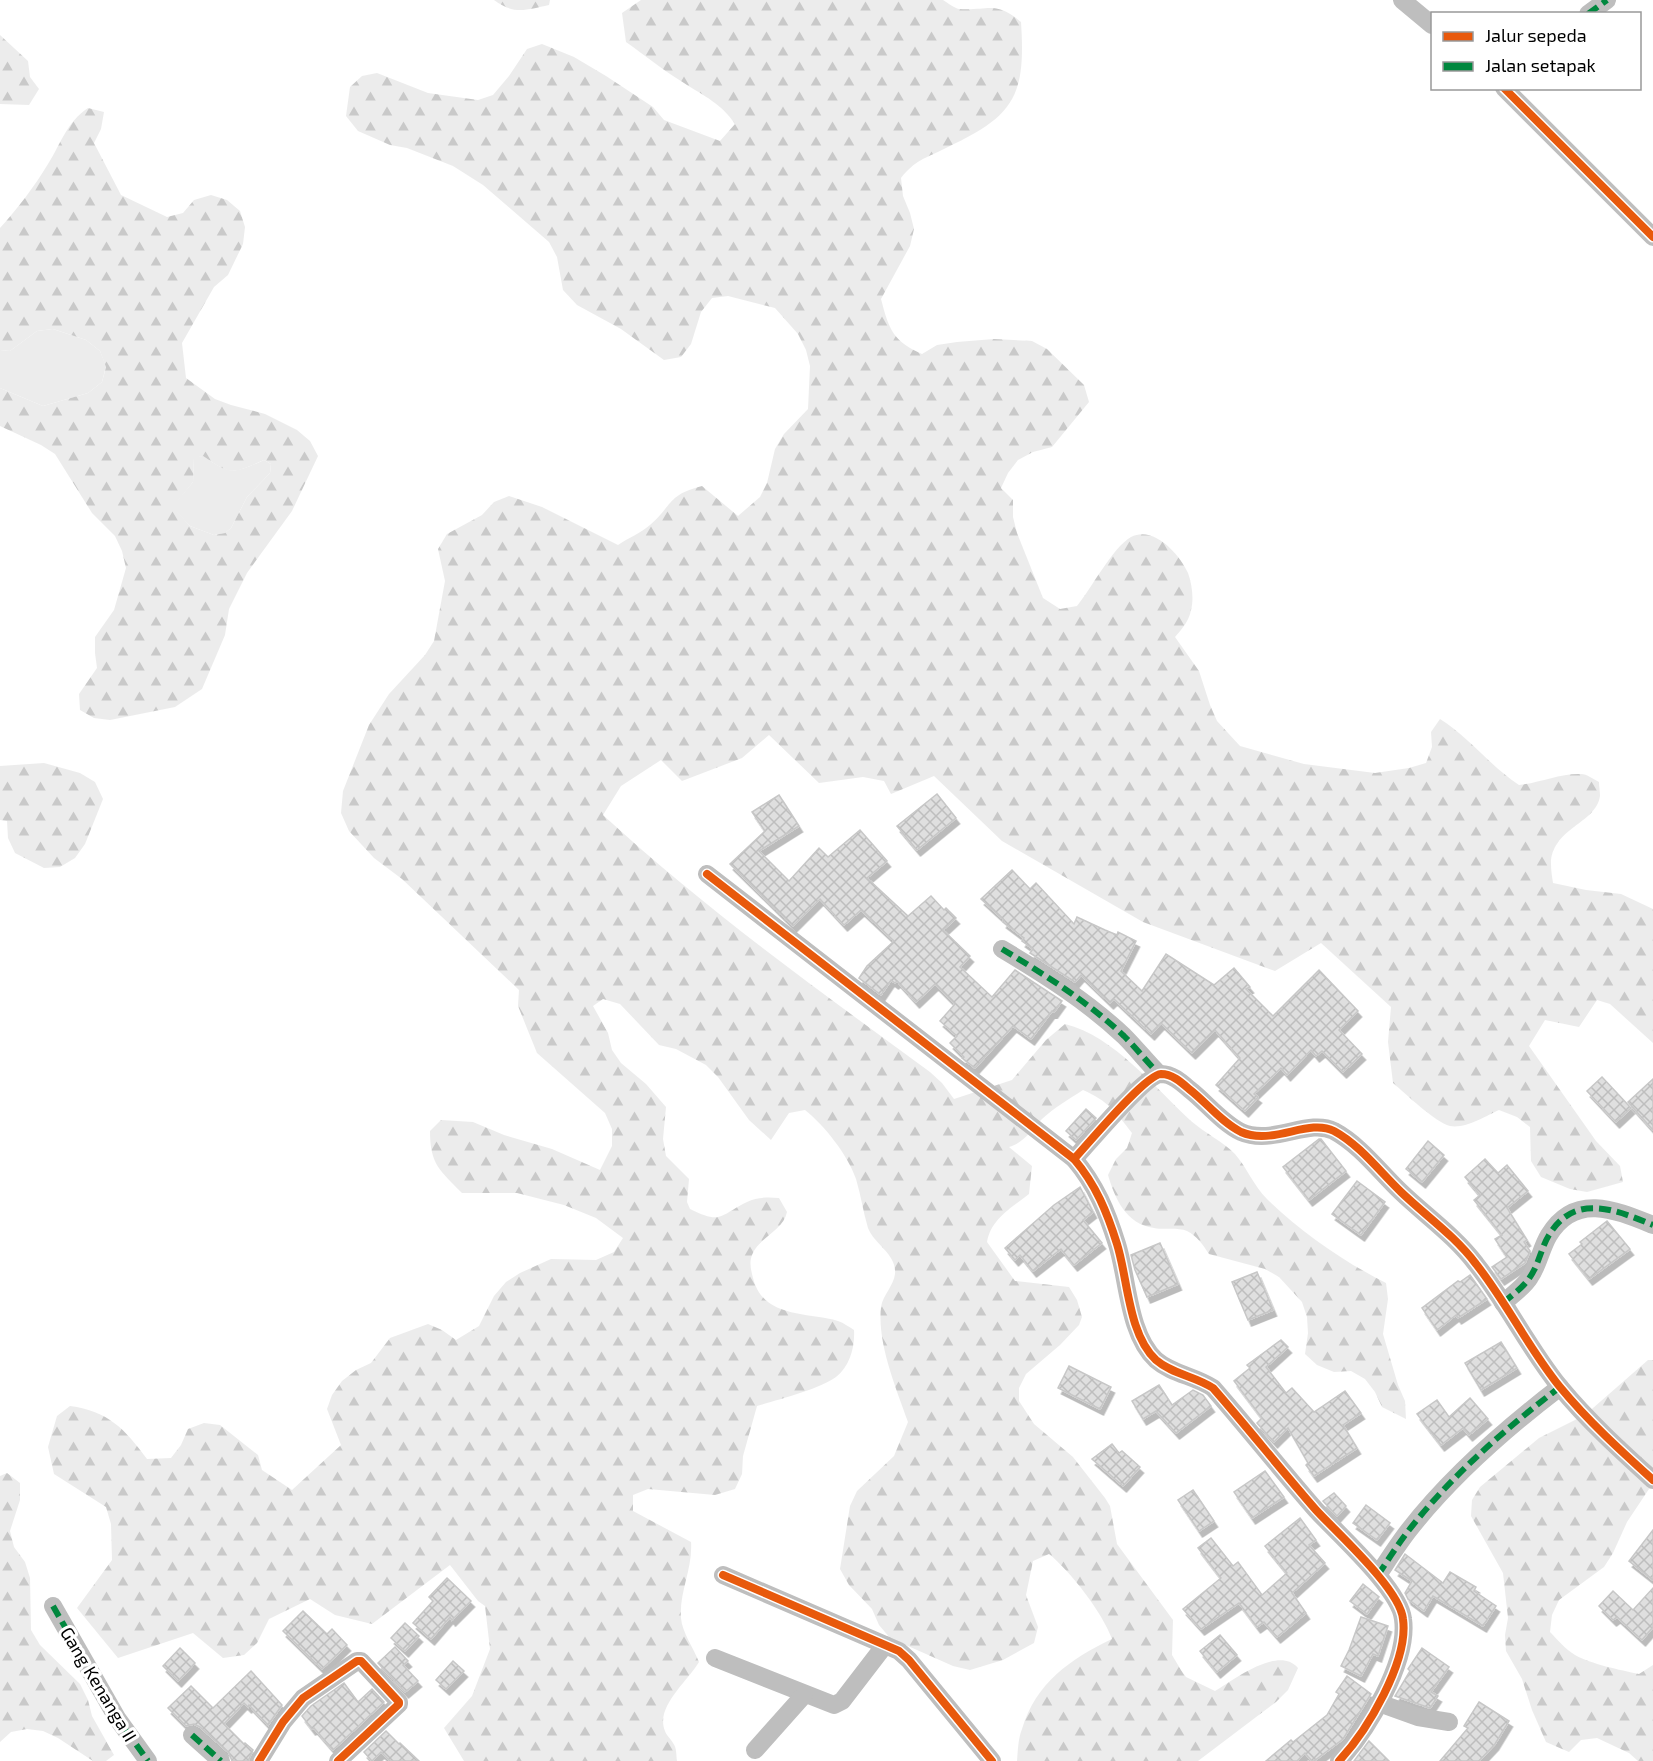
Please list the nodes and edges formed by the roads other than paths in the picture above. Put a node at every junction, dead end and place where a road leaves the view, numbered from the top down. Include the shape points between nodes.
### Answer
1 (1402, 0) edge
2 (1607, 0) edge
3 (1591, 12) edge
4 (1431, 24) edge
5 (1506, 90) edge
6 (1653, 237) edge
7 (707, 874) dead end
8 (1002, 949) dead end
9 (1159, 1074) junction
10 (1074, 1159) junction
11 (1653, 1225) edge
12 (1503, 1304) junction
13 (1560, 1387) junction
14 (1653, 1480) edge
15 (723, 1575) dead end
16 (1377, 1575) junction
17 (53, 1606) dead end
18 (885, 1645) junction
19 (714, 1658) dead end
20 (804, 1695) junction
21 (1379, 1703) junction
22 (1449, 1722) dead end
23 (192, 1735) dead end
24 (755, 1750) dead end
25 (147, 1761) edge
26 (221, 1761) edge
27 (259, 1761) edge
28 (338, 1761) edge
29 (992, 1761) edge
30 (1340, 1761) edge

1 - 4 street
2 - 3 street
5 - 6 street
7 - 10 street
8 - 9 street via 1093,1009
9 - 10 street via 1126,1102
9 - 12 street via 1175,1078 1242,1132 1260,1136 1322,1126 1343,1137 1454,1238
10 - 16 street via 1091,1179 1117,1243 1146,1348 1166,1368 1193,1376 1213,1388
11 - 12 street via 1621,1212 1592,1207 1573,1212 1558,1223 1529,1279
12 - 13 street
13 - 14 street
13 - 16 street via 1518,1420 1439,1494
15 - 18 street
16 - 21 street via 1400,1605 1404,1618 1400,1648
17 - 25 street, Gang Kenanga II via 117,1718
18 - 20 street via 838,1704 829,1705
18 - 29 street via 909,1660
19 - 20 street
20 - 24 street
21 - 22 street via 1418,1717
21 - 30 street
23 - 26 street
27 - 28 street via 303,1698 361,1661 399,1704

